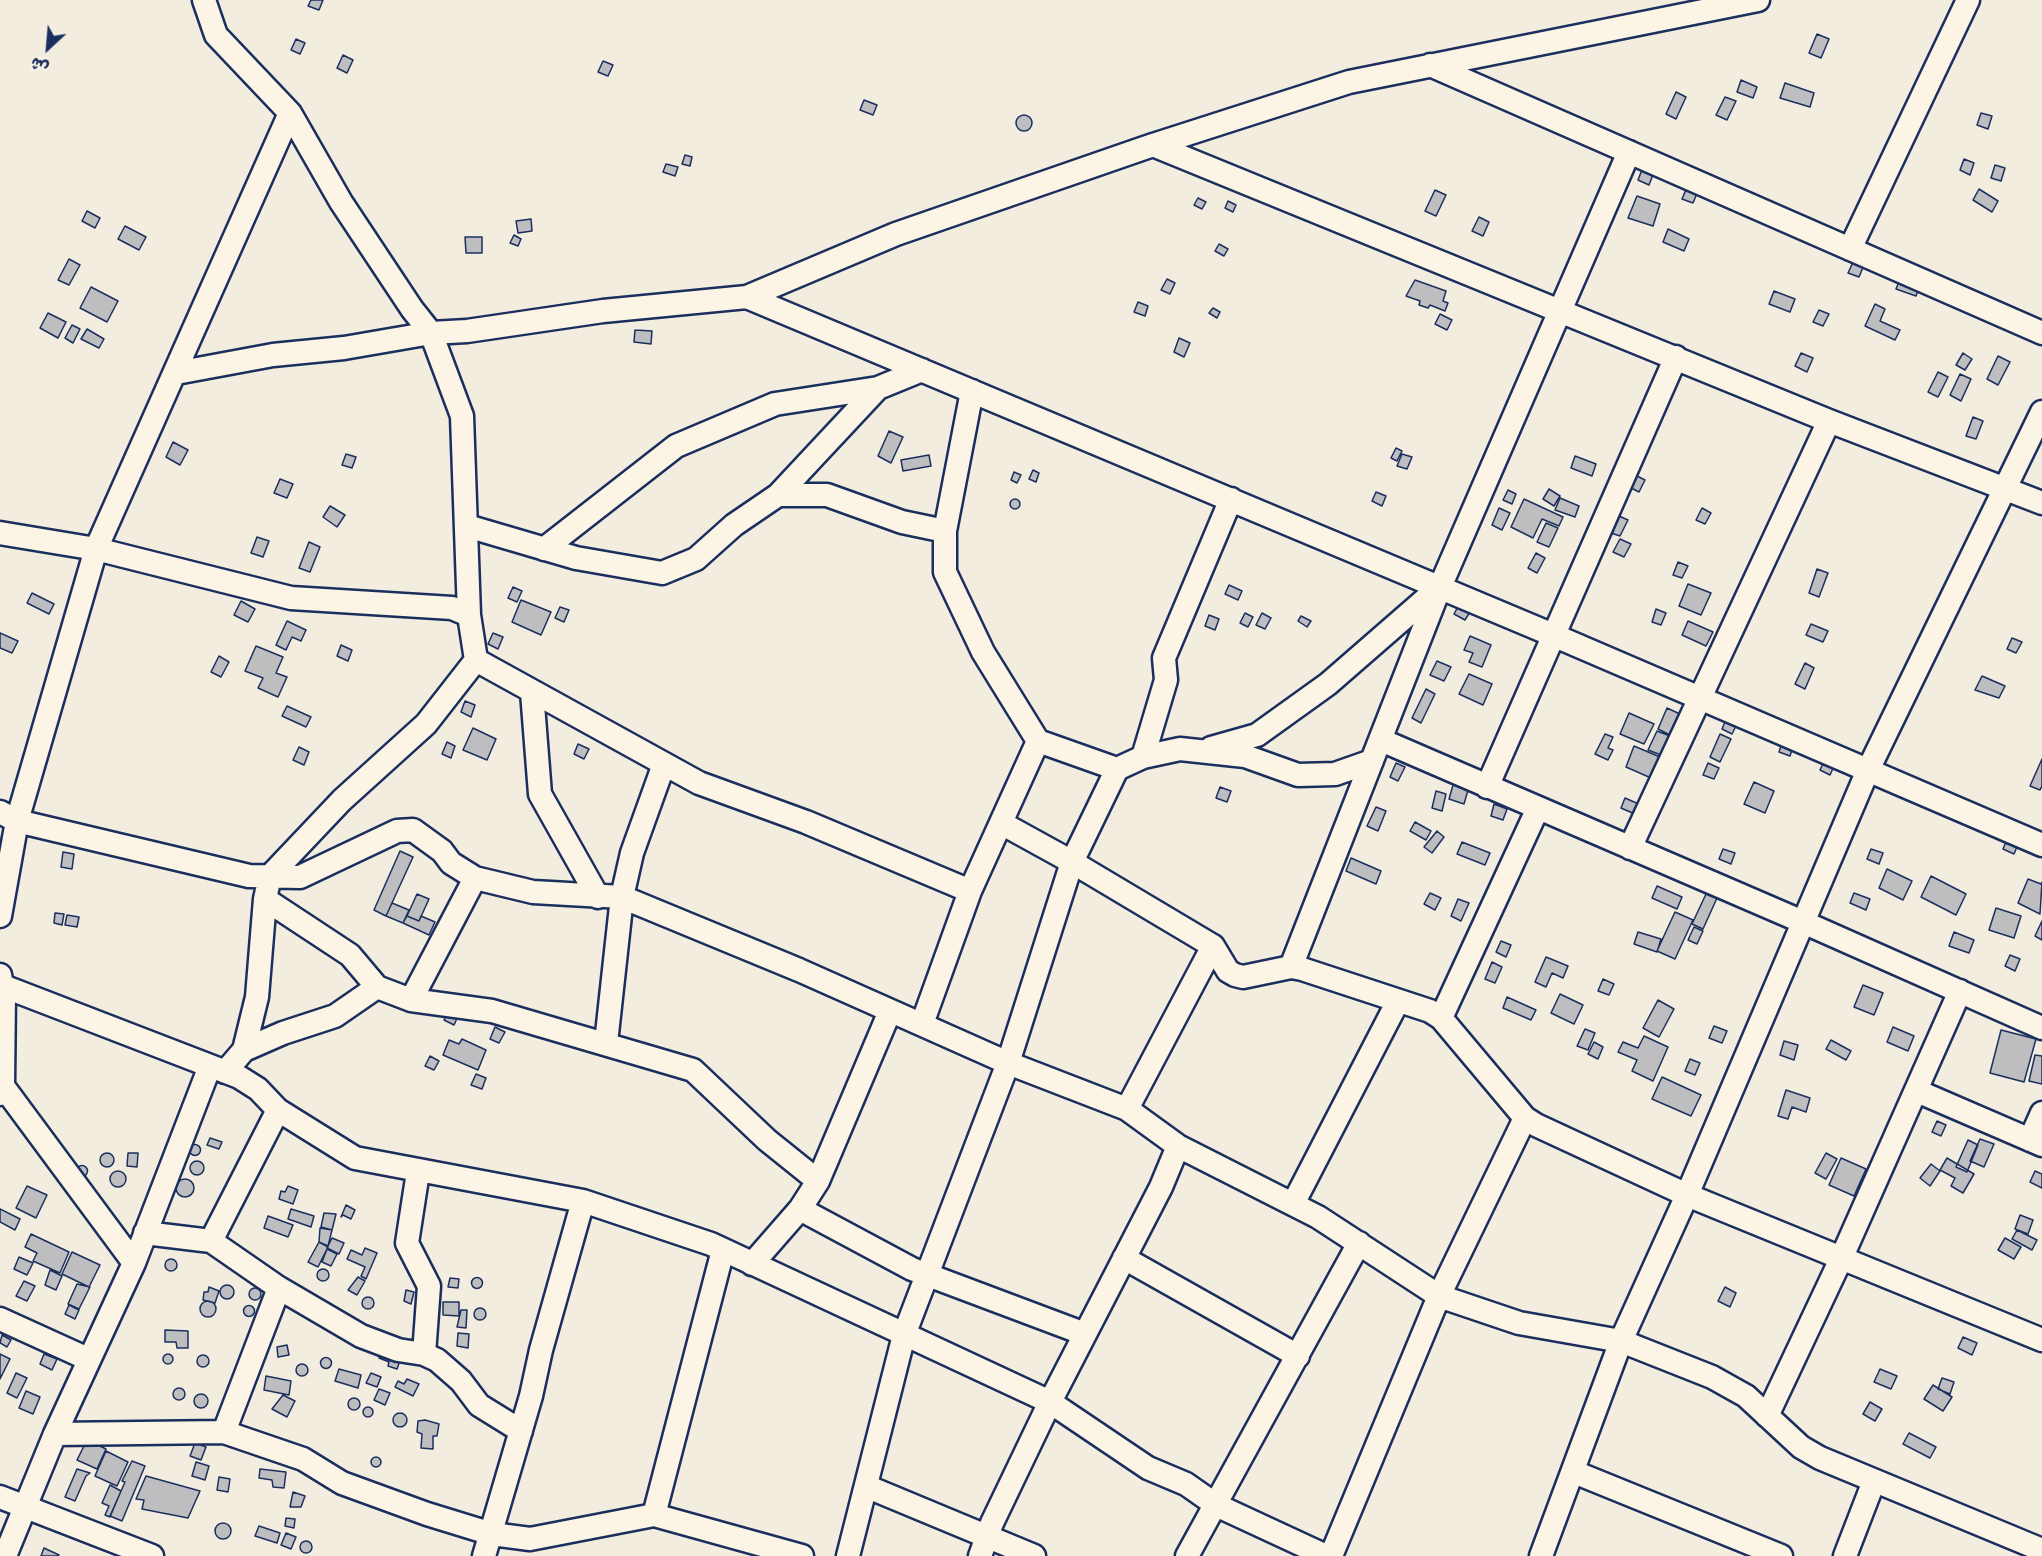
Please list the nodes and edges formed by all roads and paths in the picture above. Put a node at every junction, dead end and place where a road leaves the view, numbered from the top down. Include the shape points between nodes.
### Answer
1 (204, 0) edge
2 (1758, 0) edge
3 (1968, 0) edge
4 (1430, 65) junction
5 (290, 113) junction
6 (1153, 145) junction
7 (1629, 152) junction
8 (1850, 249) junction
9 (747, 297) junction
10 (1560, 310) junction
11 (431, 333) junction
12 (2042, 333) edge
13 (1676, 357) junction
14 (922, 370) junction
15 (176, 373) junction
16 (878, 388) junction
17 (972, 391) junction
18 (2042, 412) edge
19 (1829, 421) junction
20 (2005, 489) junction
21 (778, 495) junction
22 (1231, 500) junction
23 (2042, 503) edge
24 (467, 526) junction
25 (945, 531) junction
26 (0, 533) edge
27 (96, 549) junction
28 (544, 549) junction
29 (1440, 587) junction
30 (469, 615) junction
31 (1553, 635) junction
32 (476, 660) junction
33 (532, 692) junction
34 (1701, 698) junction
35 (1038, 741) junction
36 (1200, 751) junction
37 (1377, 751) junction
38 (1143, 758) junction
39 (664, 764) junction
40 (1117, 769) junction
41 (1868, 770) junction
42 (1487, 787) junction
43 (1538, 808) junction
44 (8, 817) edge
45 (1003, 824) junction
46 (2042, 845) edge
47 (1630, 848) junction
48 (1072, 862) junction
49 (270, 876) junction
50 (475, 879) junction
51 (970, 891) junction
52 (598, 897) junction
53 (622, 897) junction
54 (265, 899) junction
55 (0, 916) edge
56 (1803, 922) junction
57 (1213, 946) junction
58 (1291, 967) junction
59 (2, 980) edge
60 (377, 987) junction
61 (1960, 991) junction
62 (411, 1000) junction
63 (1398, 1001) junction
64 (890, 1011) junction
65 (1441, 1018) junction
66 (922, 1024) junction
67 (2042, 1028) edge
68 (606, 1043) junction
69 (244, 1050) junction
70 (1008, 1063) junction
71 (218, 1069) junction
72 (1, 1087) edge
73 (1917, 1091) junction
74 (1127, 1109) junction
75 (278, 1110) junction
76 (2042, 1113) edge
77 (1525, 1118) junction
78 (2036, 1142) edge
79 (1178, 1146) junction
80 (418, 1172) junction
81 (818, 1181) junction
82 (1687, 1195) junction
83 (583, 1201) junction
84 (1293, 1204) junction
85 (800, 1209) junction
86 (145, 1233) junction
87 (211, 1241) junction
88 (1359, 1243) junction
89 (723, 1250) junction
90 (1124, 1258) junction
91 (1840, 1260) junction
92 (134, 1263) junction
93 (752, 1264) junction
94 (926, 1275) junction
95 (279, 1288) junction
96 (1439, 1296) junction
97 (0, 1319) edge
98 (1085, 1334) junction
99 (904, 1335) junction
100 (2042, 1340) edge
101 (1621, 1341) junction
102 (424, 1354) junction
103 (1298, 1356) junction
104 (88, 1359) junction
105 (1050, 1402) junction
106 (1767, 1416) junction
107 (521, 1431) junction
108 (224, 1432) junction
109 (55, 1434) junction
110 (1574, 1472) junction
111 (1874, 1481) junction
112 (868, 1486) junction
113 (0, 1497) edge
114 (1216, 1505) junction
115 (27, 1508) junction
116 (654, 1515) junction
117 (492, 1534) junction
118 (983, 1546) edge
119 (2042, 1550) edge
120 (6, 1556) edge
121 (152, 1556) edge
122 (484, 1556) edge
123 (802, 1556) edge
124 (848, 1556) edge
125 (1034, 1556) edge
126 (1187, 1556) edge
127 (1326, 1556) edge
128 (1331, 1556) edge
129 (1541, 1556) edge
130 (1781, 1556) edge
131 (1845, 1556) edge

1 - 5 street via 216,35
2 - 4 street
3 - 8 street
4 - 6 street via 1349,82
4 - 7 street
5 - 11 street via 341,202
5 - 15 street
6 - 9 street via 896,234
6 - 10 street
7 - 8 street
7 - 10 street
8 - 12 street
9 - 11 street
9 - 14 street
10 - 13 street
10 - 29 street
11 - 15 street
11 - 24 street via 462,416
13 - 19 street
13 - 31 street
14 - 16 street
14 - 17 street
15 - 27 street
16 - 21 street
16 - 28 street via 775,404 676,446
17 - 22 street
17 - 25 street
18 - 20 street
19 - 20 street
19 - 34 street
20 - 23 street
20 - 41 street
21 - 25 street via 827,495 902,522
21 - 28 street via 734,525 696,559 662,573
22 - 29 street
22 - 38 street via 1164,658 1166,680
24 - 28 street
24 - 30 street
25 - 35 street via 945,573 983,652
26 - 27 street
27 - 30 street via 291,597 452,608
27 - 44 street
29 - 31 street
29 - 36 street via 1328,684 1257,735
29 - 37 street
30 - 32 street
31 - 34 street
31 - 42 street
32 - 33 street
32 - 49 street via 426,724 342,800
33 - 39 street
33 - 52 street via 540,794
34 - 41 street
34 - 47 street
35 - 40 street
35 - 45 street
36 - 37 street via 1245,756 1298,775 1335,774
36 - 38 street via 1180,749
37 - 42 street
37 - 58 street
38 - 40 street
39 - 51 street via 699,783 806,822
39 - 53 street via 632,853
40 - 48 street
41 - 46 street
41 - 56 street
42 - 43 street
43 - 47 street
43 - 65 street
44 - 49 street via 249,876
44 - 55 street
45 - 48 street
45 - 51 street
47 - 56 street
48 - 57 street
48 - 70 street
49 - 50 street via 300,877 397,831 413,830
49 - 54 street
50 - 52 street via 534,892
50 - 62 street
51 - 66 street
52 - 53 street
53 - 64 street
53 - 68 street
54 - 60 street via 350,955
54 - 69 street via 257,997
56 - 61 street
56 - 82 street
57 - 58 street via 1227,971 1235,975
57 - 74 street
58 - 63 street
59 - 71 street
59 - 72 street
60 - 62 street
60 - 69 street via 335,1016
61 - 67 street
61 - 73 street
62 - 68 street via 492,1011
63 - 65 street
63 - 84 street
64 - 66 street
64 - 81 street
65 - 77 street
66 - 70 street
68 - 81 street via 693,1070 766,1140
69 - 71 street
70 - 74 street
70 - 94 street
71 - 75 street via 251,1084
71 - 86 street
72 - 92 street
73 - 78 street
73 - 91 street
74 - 79 street
75 - 80 street via 355,1158
75 - 87 street
76 - 78 street
77 - 82 street
77 - 96 street
79 - 84 street
79 - 90 street
80 - 83 street
80 - 102 street via 407,1243 429,1286
81 - 85 street
82 - 91 street
82 - 101 street
83 - 89 street
83 - 107 street
84 - 88 street
85 - 93 street
85 - 94 street
86 - 87 street
86 - 92 street
87 - 95 street
88 - 96 street
88 - 103 street
89 - 93 street
89 - 116 street
90 - 98 street
90 - 103 street
91 - 100 street
91 - 106 street
92 - 104 street
93 - 99 street
94 - 98 street
94 - 99 street
95 - 102 street via 361,1336 398,1350
95 - 108 street
96 - 101 street via 1519,1323
96 - 128 street
97 - 104 street
98 - 105 street
99 - 105 street
99 - 112 street
101 - 106 street via 1729,1385
101 - 110 street
102 - 107 street via 438,1360 461,1381 479,1405
103 - 114 street
104 - 109 street
105 - 114 street via 1140,1463 1186,1484
105 - 118 street
106 - 111 street via 1801,1447
107 - 117 street
108 - 109 street
108 - 117 street via 303,1459 342,1483
109 - 115 street
110 - 129 street
110 - 130 street
111 - 119 street
111 - 131 street
112 - 118 street
112 - 124 street
113 - 115 street
114 - 126 street
114 - 127 street
115 - 120 street
115 - 121 street
116 - 117 street via 530,1539
116 - 123 street
117 - 122 street
118 - 125 street

